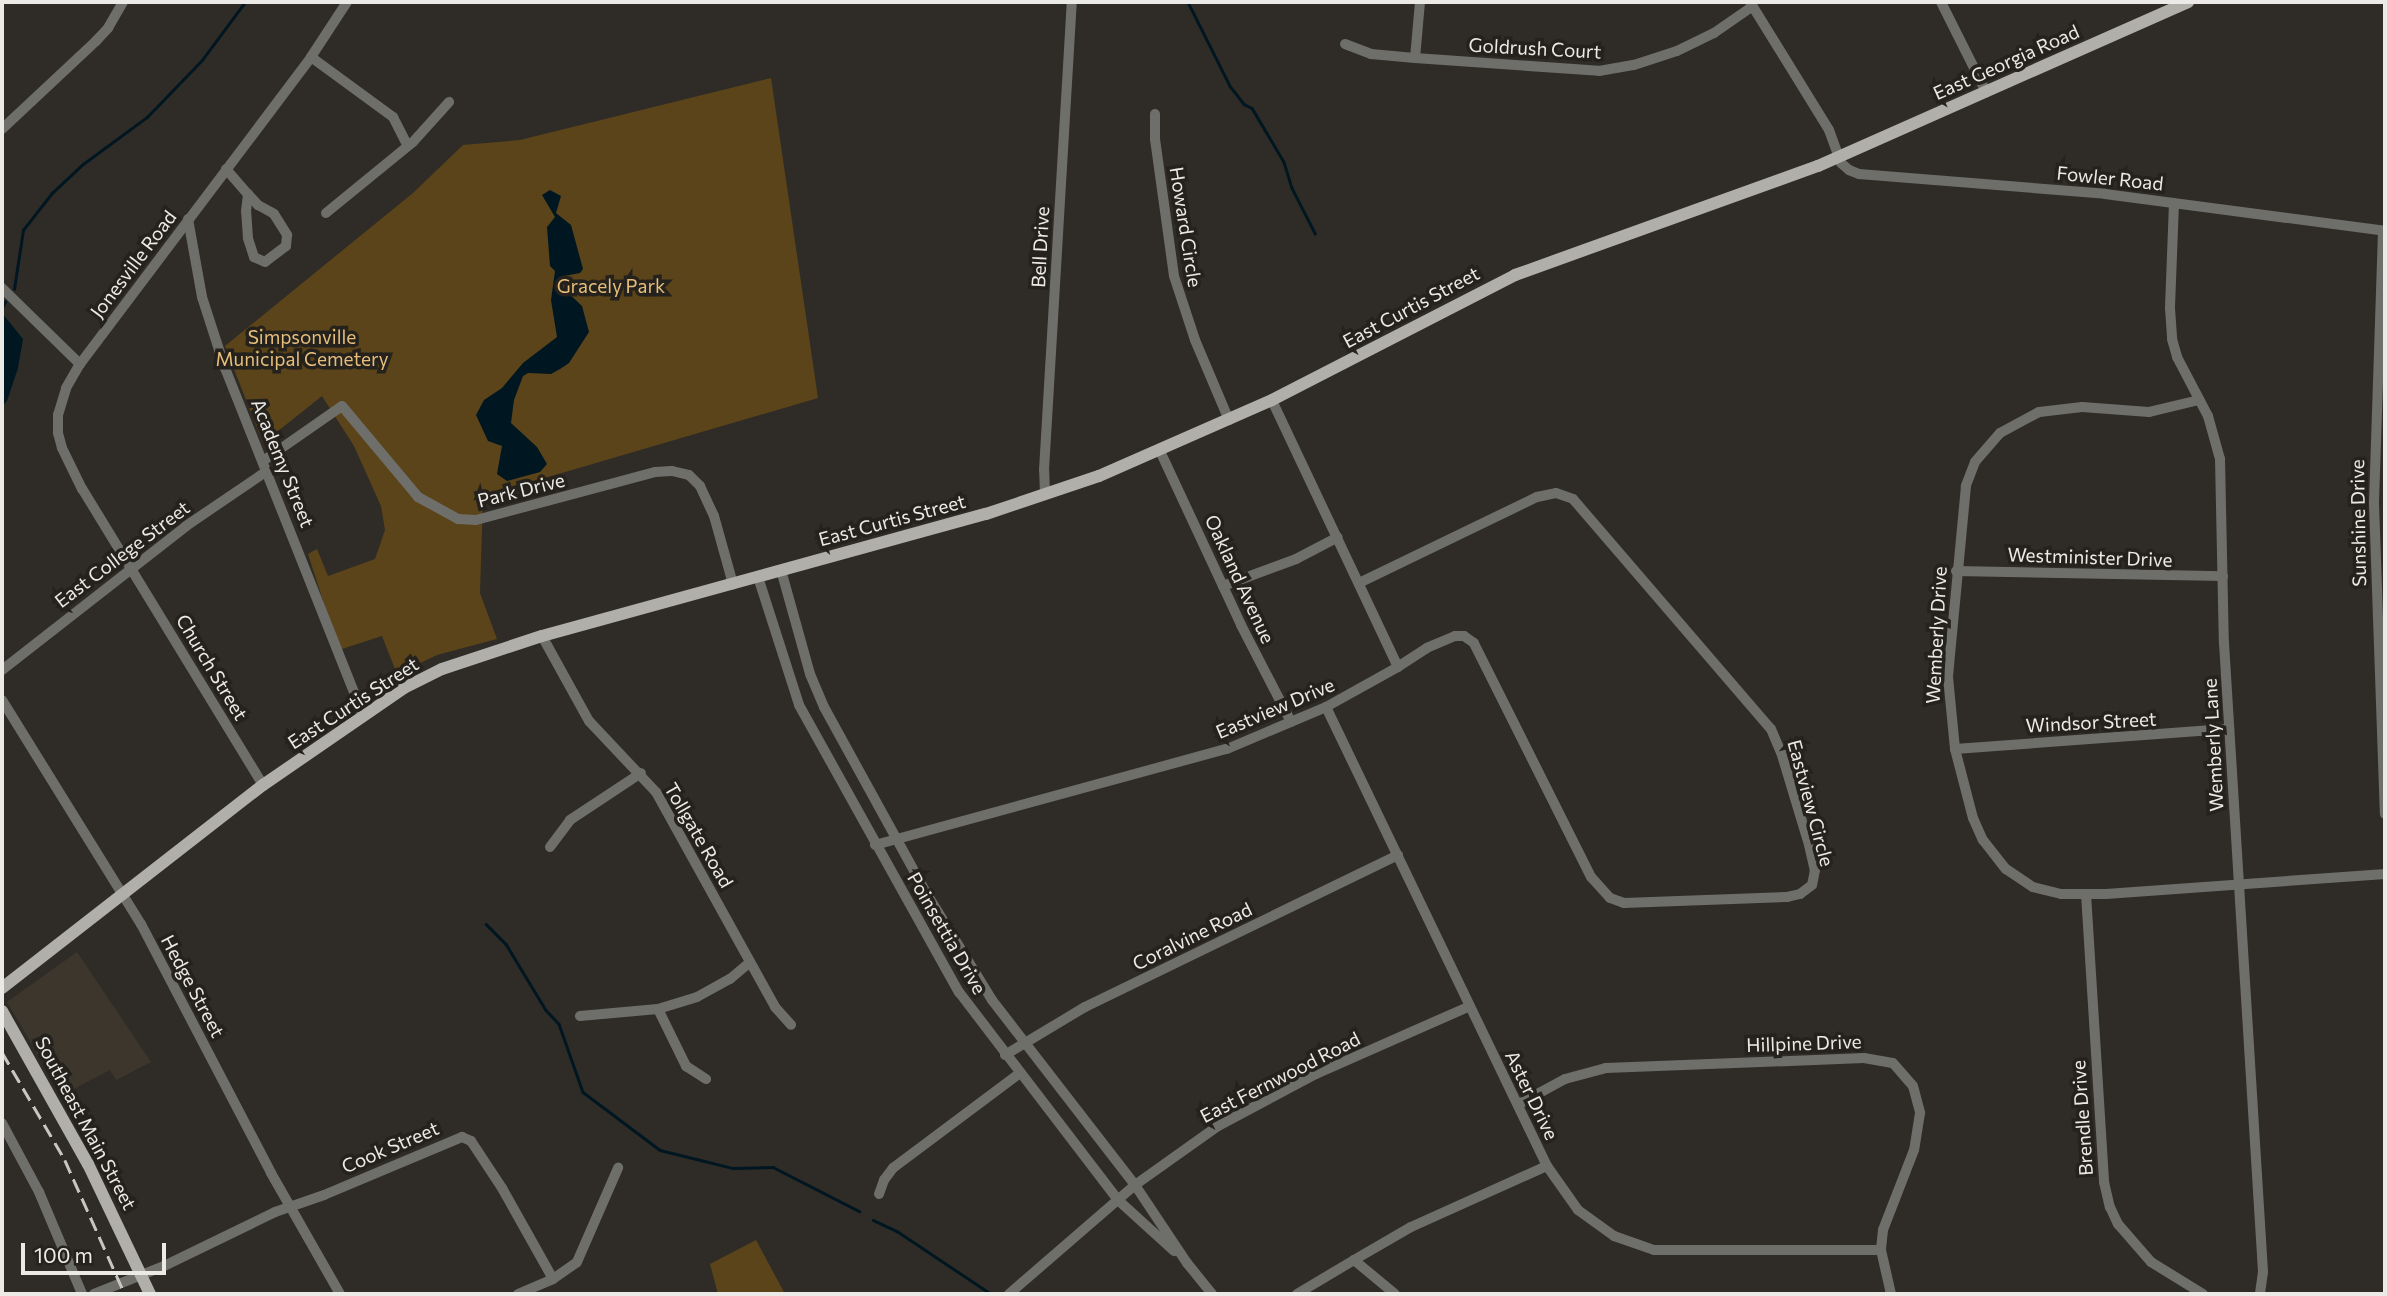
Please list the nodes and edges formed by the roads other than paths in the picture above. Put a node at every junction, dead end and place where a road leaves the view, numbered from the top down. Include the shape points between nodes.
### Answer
1 (123, 2) edge
2 (347, 2) edge
3 (1072, 2) edge
4 (1419, 2) edge
5 (1941, 2) edge
6 (2188, 2) edge
7 (1751, 4) edge
8 (1345, 44) dead end
9 (311, 57) junction
10 (1415, 58) junction
11 (1986, 92) junction
12 (449, 102) dead end
13 (1155, 114) dead end
14 (2, 129) edge
15 (407, 145) junction
16 (1838, 156) junction
17 (226, 169) junction
18 (248, 194) junction
19 (2174, 203) junction
20 (326, 213) dead end
21 (188, 219) junction
22 (2384, 231) edge
23 (2, 288) edge
24 (80, 364) junction
25 (1272, 400) junction
26 (2199, 400) junction
27 (1229, 420) junction
28 (1160, 451) junction
29 (265, 466) junction
30 (1045, 494) junction
31 (1338, 537) junction
32 (130, 568) junction
33 (781, 570) junction
34 (1956, 571) junction
35 (2223, 576) junction
36 (758, 577) junction
37 (1359, 583) junction
38 (733, 584) junction
39 (1223, 586) junction
40 (542, 636) junction
41 (1398, 667) junction
42 (2, 670) edge
43 (2, 701) edge
44 (1326, 707) junction
45 (363, 715) junction
46 (1291, 722) junction
47 (2229, 729) junction
48 (1955, 749) junction
49 (641, 773) junction
50 (263, 785) junction
51 (2385, 814) edge
52 (896, 839) junction
53 (875, 845) junction
54 (550, 847) dead end
55 (1398, 855) junction
56 (2385, 874) edge
57 (2239, 884) junction
58 (2085, 894) junction
59 (122, 895) junction
60 (750, 962) junction
61 (2, 988) edge
62 (1470, 1006) junction
63 (658, 1009) junction
64 (2, 1011) edge
65 (580, 1016) dead end
66 (790, 1025) dead end
67 (1024, 1043) junction
68 (1005, 1055) junction
69 (1020, 1073) junction
70 (706, 1079) dead end
71 (1518, 1104) junction
72 (2, 1123) edge
73 (1547, 1166) junction
74 (618, 1168) dead end
75 (1135, 1185) junction
76 (879, 1194) dead end
77 (1118, 1200) junction
78 (290, 1207) junction
79 (1881, 1250) junction
80 (1183, 1258) junction
81 (1354, 1260) junction
82 (142, 1275) junction
83 (553, 1279) junction
84 (82, 1294) edge
85 (94, 1294) edge
86 (150, 1294) edge
87 (340, 1294) edge
88 (518, 1294) edge
89 (1009, 1294) edge
90 (1212, 1294) edge
91 (1297, 1294) edge
92 (1395, 1294) edge
93 (1891, 1294) edge
94 (2203, 1294) edge
95 (2260, 1294) edge

1 - 14 street via 96,41
2 - 9 street, Jonesville Road
3 - 30 street, Bell Drive
4 - 10 street
5 - 11 street
6 - 11 main road, East Georgia Road
7 - 10 street, Goldrush Court via 1714,33 1677,51 1616,69 1563,70
7 - 16 street via 1829,130
8 - 10 street, Goldrush Court via 1371,54
9 - 15 street via 393,117
9 - 17 street, Jonesville Road
11 - 16 main road, East Georgia Road
12 - 15 street
13 - 27 street, Howard Circle via 1174,276
15 - 20 street
16 - 19 street, Fowler Road via 1849,170 1860,174
16 - 25 main road, East Curtis Street via 1515,275
17 - 18 street
17 - 21 street, Jonesville Road
18 - 18 street via 274,214 287,234 286,246 265,262 254,257 248,238
19 - 22 street, Fowler Road
19 - 26 street, Wemberly Lane via 2172,339
21 - 24 street, Jonesville Road
21 - 29 street, Academy Street via 212,331
22 - 51 street, Sunshine Drive via 2374,503
23 - 24 street
24 - 32 street, Jonesville Road via 60,404 58,433 82,489
25 - 27 main road, East Curtis Street
25 - 31 street
26 - 34 street, Wemberly Drive via 2149,412 2053,409 2028,416 2000,433 1983,450 1969,476
26 - 35 street, Wemberly Lane via 2213,427 2220,460
27 - 28 main road, East Curtis Street
28 - 30 main road, East Curtis Street
28 - 39 street, Oakland Avenue
29 - 32 street, East College Street
29 - 38 street, Park Drive via 342,405 418,497 458,519 476,520 655,472 689,475 700,486 713,516
29 - 45 street, Academy Street
30 - 33 main road, East Curtis Street
31 - 37 street
31 - 39 street via 1296,559
32 - 42 street, East College Street
32 - 50 street, Church Street
33 - 36 main road, East Curtis Street
33 - 52 street, Poinsettia Drive via 824,707
34 - 35 street, Westminister Drive
34 - 48 street, Wemberly Drive via 1948,677
35 - 47 street, Wemberly Lane
36 - 38 main road, East Curtis Street
36 - 53 street, Poinsettia Drive via 799,705
37 - 41 street
37 - 41 street, Eastview Circle via 1537,497 1556,493 1573,499 1771,729 1809,845 1815,870 1812,885 1787,897 1624,903 1610,898 1591,877 1474,643 1455,636
38 - 40 main road, East Curtis Street
39 - 46 street, Oakland Avenue
40 - 45 main road, East Curtis Street via 442,669
40 - 49 street, Tollgate Road via 589,721
41 - 44 street, Eastview Drive
43 - 59 street, Hedge Street
44 - 46 street, Eastview Drive
44 - 55 street, Aster Drive
45 - 50 main road, East Curtis Street
46 - 52 street, Eastview Drive via 1192,760
47 - 48 street, Windsor Street
47 - 57 street, Wemberly Lane
48 - 58 street, Wemberly Drive via 1973,818 1998,861 2033,887
49 - 54 street via 570,820
49 - 60 street, Tollgate Road via 656,792
50 - 59 main road, East Curtis Street
52 - 53 street, Eastview Drive
52 - 67 street, Poinsettia Drive via 957,944
53 - 68 street, Poinsettia Drive via 960,992
55 - 62 street, Aster Drive
55 - 67 street, Coralvine Road via 1085,1007
56 - 57 street, Wemberly Drive
57 - 58 street, Wemberly Drive
57 - 95 street, Wemberly Lane via 2263,1272
58 - 94 street, Brendle Drive via 2109,1207 2151,1262
59 - 61 main road, East Curtis Street
59 - 78 street, Hedge Street
60 - 63 street via 708,991
60 - 66 street, Tollgate Road
62 - 71 street, Aster Drive
62 - 75 street, East Fernwood Road via 1316,1074 1248,1110
63 - 65 street
63 - 70 street via 686,1066
64 - 82 main road, Southeast Main Street via 66,1121
67 - 68 street, Coralvine Road
67 - 75 street, Poinsettia Drive
68 - 69 street, Poinsettia Drive
69 - 76 street via 893,1168
69 - 77 street, Poinsettia Drive
71 - 73 street, Aster Drive
71 - 79 street, Hillpine Drive via 1565,1079 1606,1068 1884,1059 1908,1077 1920,1113 1915,1149 1886,1217
72 - 84 street via 39,1192
73 - 79 street, Aster Drive via 1568,1199 1589,1220 1642,1247 1698,1252
73 - 81 street via 1411,1227
74 - 83 street via 578,1262
75 - 77 street, East Fernwood Road
75 - 80 street, Poinsettia Drive
77 - 80 street, Poinsettia Drive
77 - 89 street, East Fernwood Road
78 - 82 street
78 - 83 street, Cook Street via 465,1137 502,1188
78 - 87 street, Hedge Street
79 - 93 street, Hillpine Drive
80 - 90 street, Poinsettia Drive
81 - 91 street
81 - 92 street
82 - 85 street
82 - 86 main road, Southeast Main Street
83 - 88 street

